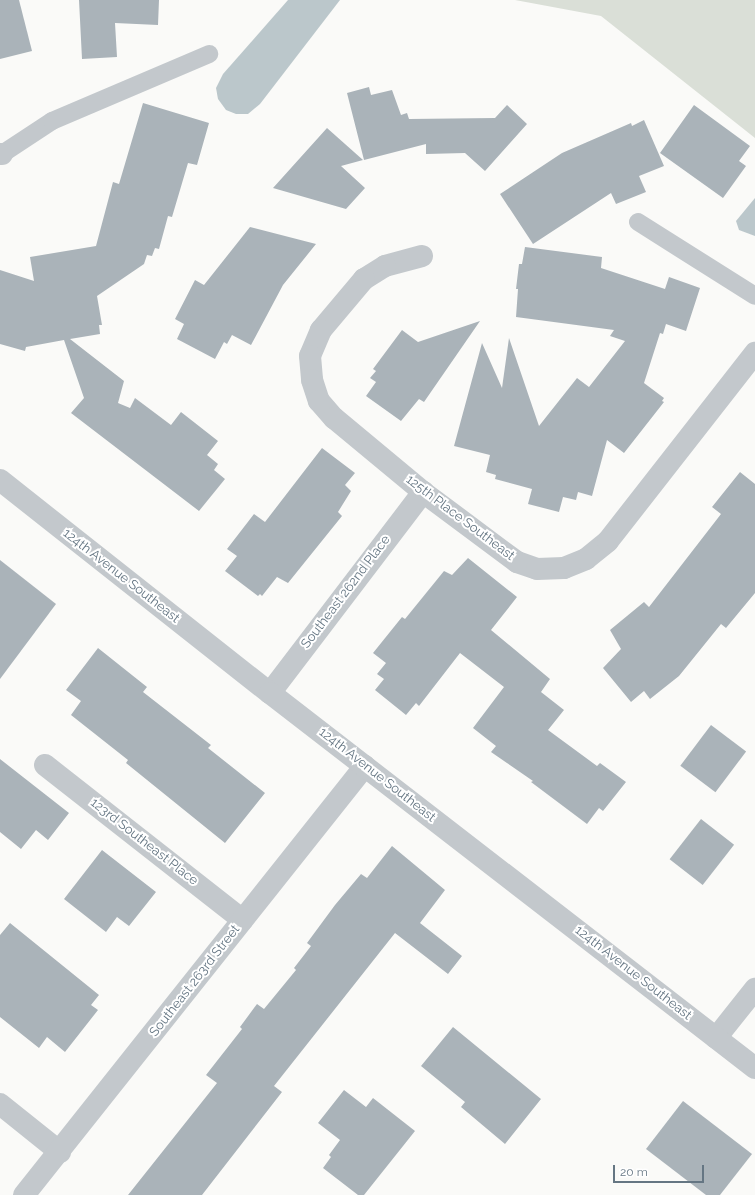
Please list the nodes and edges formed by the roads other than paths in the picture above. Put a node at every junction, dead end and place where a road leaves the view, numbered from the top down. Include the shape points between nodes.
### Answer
1 (209, 54) dead end
2 (1, 154) edge
3 (638, 222) dead end
4 (422, 256) dead end
5 (755, 296) edge
6 (755, 353) edge
7 (0, 480) edge
8 (423, 492) junction
9 (270, 693) junction
10 (45, 765) dead end
11 (365, 766) junction
12 (243, 920) junction
13 (755, 989) edge
14 (716, 1038) junction
15 (755, 1068) edge
16 (0, 1104) edge
17 (60, 1152) junction
18 (24, 1195) edge

1 - 2 lane via 52,121
3 - 5 lane
4 - 8 street, 125th Place Southeast via 385,266 364,279 321,330 310,356 312,380 319,401 334,418
6 - 8 street, 125th Place Southeast via 608,541 586,559 564,568 537,569 517,562
7 - 9 street, 124th Avenue Southeast
8 - 9 street, Southeast 262nd Place
9 - 11 street, 124th Avenue Southeast
10 - 12 street, 123rd Southeast Place
11 - 12 street, Southeast 263rd Street
11 - 14 street, 124th Avenue Southeast
12 - 17 street, Southeast 263rd Street
13 - 14 street
14 - 15 street, 124th Avenue Southeast
16 - 17 street
17 - 18 street, Southeast 263rd Street

